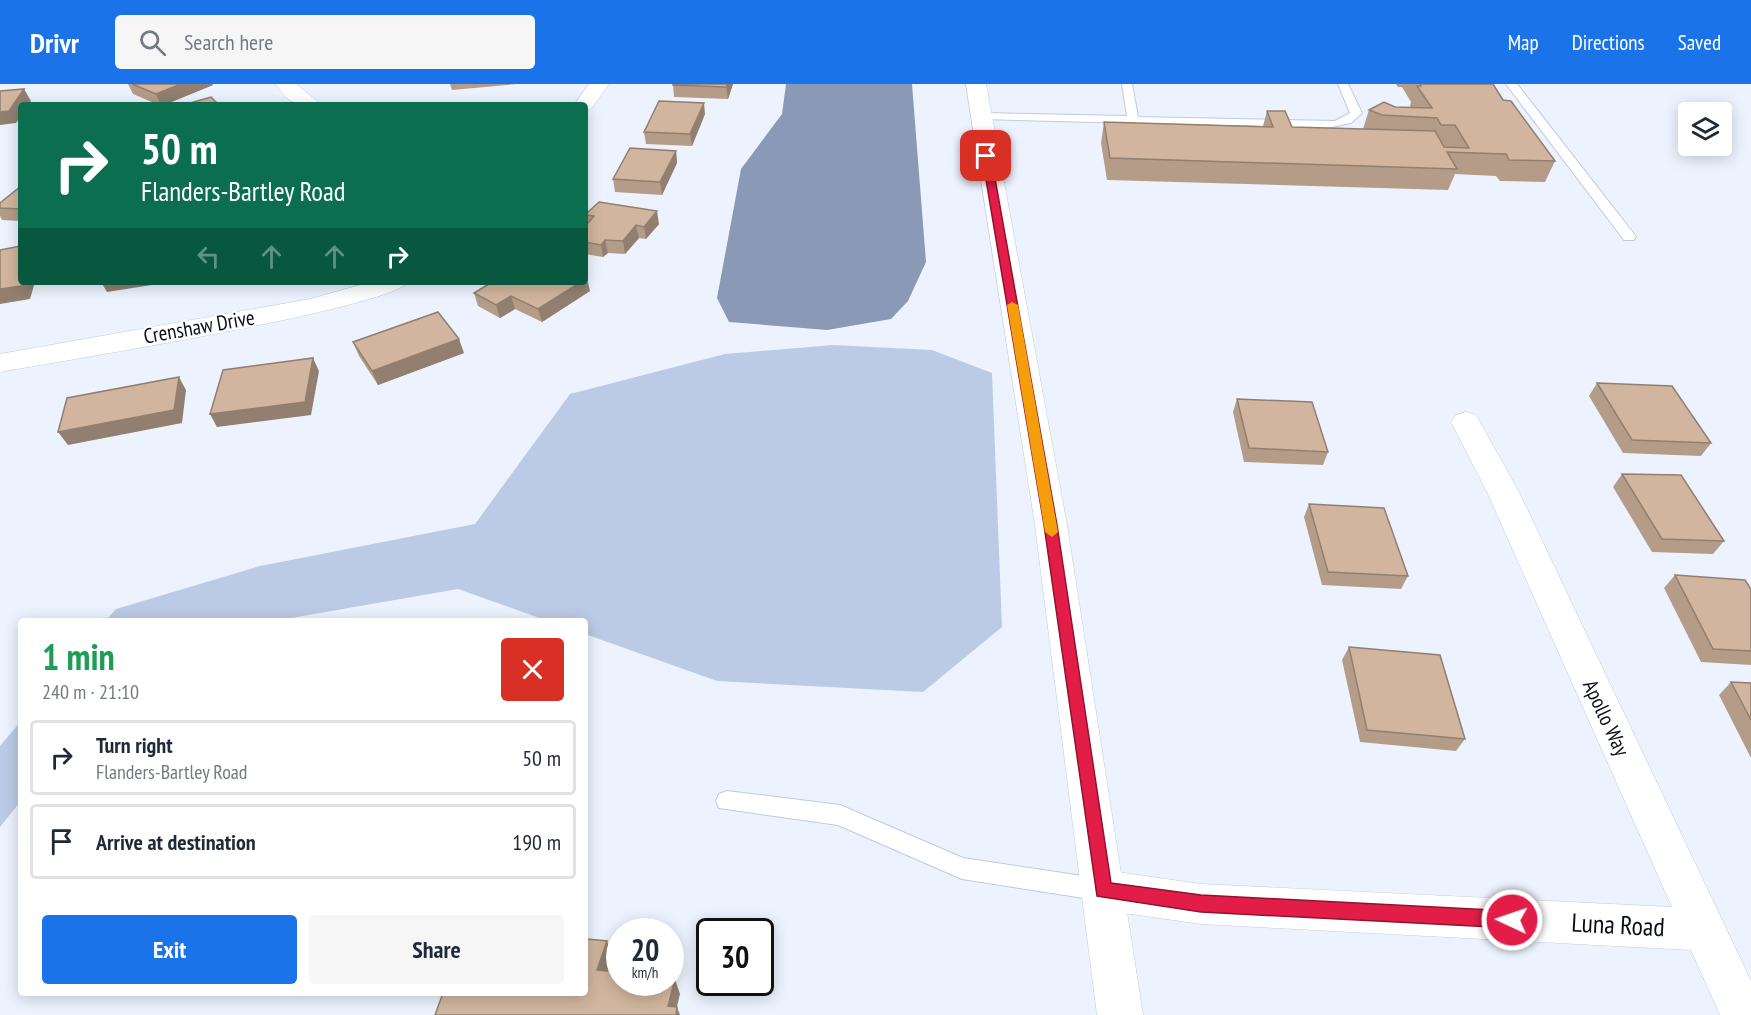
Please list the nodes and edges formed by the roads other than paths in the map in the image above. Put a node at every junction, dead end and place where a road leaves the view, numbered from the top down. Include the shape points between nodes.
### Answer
1 (286, 84) edge
2 (599, 84) edge
3 (976, 84) edge
4 (1127, 84) edge
5 (1343, 84) edge
6 (1511, 84) edge
7 (307, 102) edge
8 (586, 102) edge
9 (981, 116) junction
10 (1133, 119) junction
11 (1629, 237) dead end
12 (387, 285) edge
13 (0, 363) edge
14 (1466, 422) dead end
15 (728, 801) dead end
16 (1103, 890) junction
17 (1703, 930) junction
18 (1120, 1015) edge
19 (1743, 1015) edge

1 - 7 street
2 - 8 street
3 - 9 street
4 - 10 lane
5 - 10 lane via 1356,113 1336,124
6 - 11 lane
9 - 10 lane
9 - 16 street via 1051,525
12 - 13 street, Crenshaw Drive via 310,307
14 - 17 street, Apollo Way via 1503,492
15 - 16 lane via 840,815 962,868
16 - 17 street, Luna Road via 1201,904
16 - 18 street
17 - 19 street, Apollo Way

